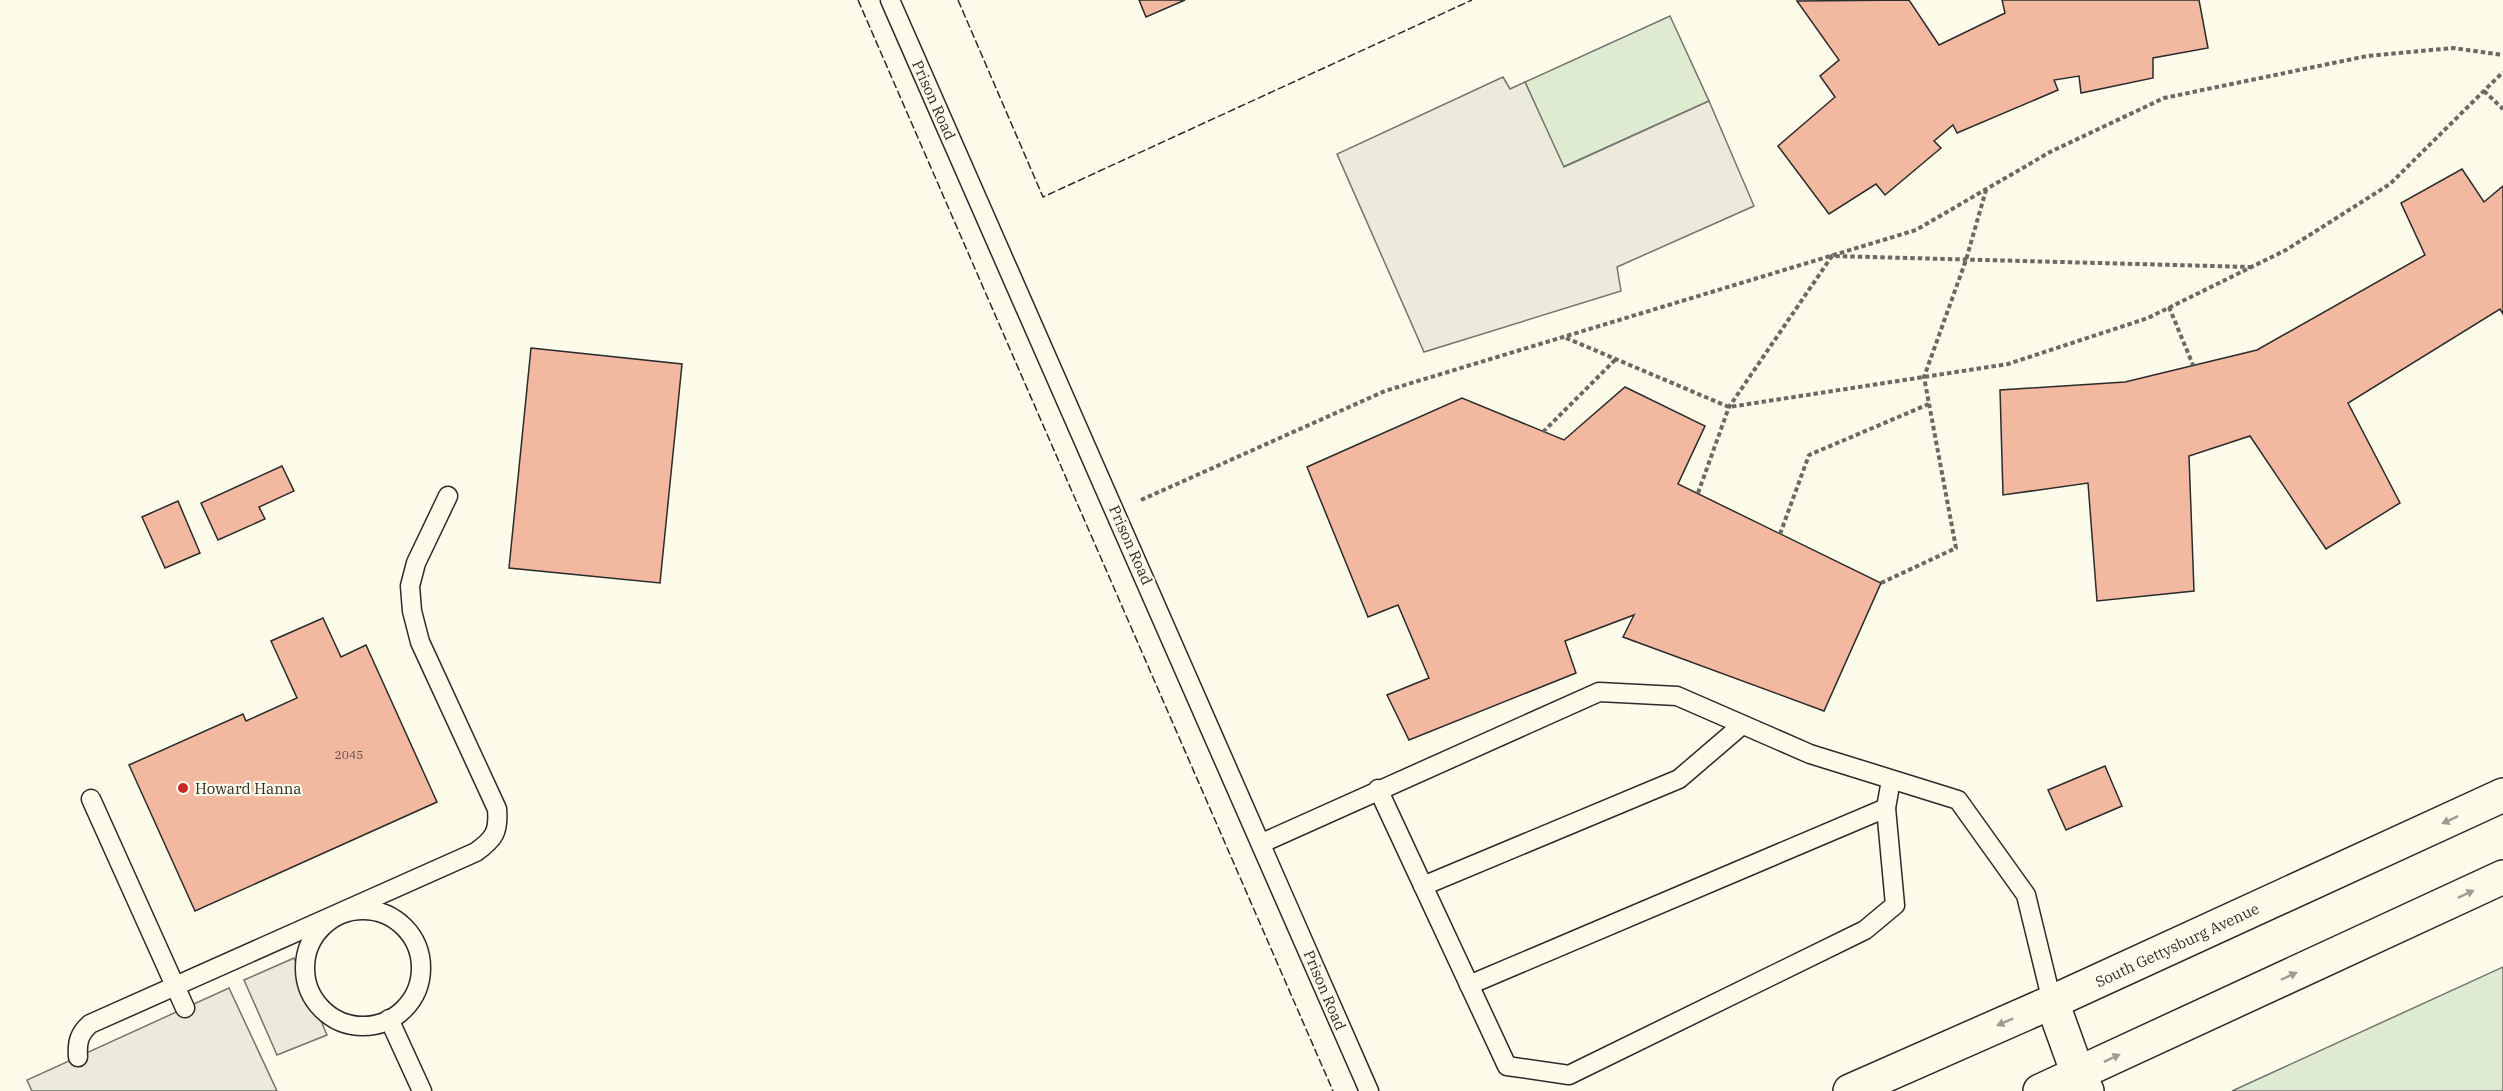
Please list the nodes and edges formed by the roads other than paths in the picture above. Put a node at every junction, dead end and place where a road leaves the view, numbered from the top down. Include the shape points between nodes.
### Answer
1 (890, 0) edge
2 (447, 496) dead end
3 (1742, 725) junction
4 (1892, 780) junction
5 (1378, 789) junction
6 (2503, 795) edge
7 (91, 799) dead end
8 (1886, 808) junction
9 (1262, 843) junction
10 (2503, 877) edge
11 (1424, 886) junction
12 (392, 890) junction
13 (339, 913) junction
14 (286, 937) junction
15 (416, 945) junction
16 (1469, 985) junction
17 (175, 987) junction
18 (309, 992) junction
19 (2052, 1002) junction
20 (185, 1008) dead end
21 (389, 1019) junction
22 (78, 1057) dead end
23 (2082, 1082) edge
24 (422, 1091) edge
25 (1369, 1091) edge
26 (1850, 1091) edge
27 (2040, 1091) edge

1 - 9 lane, Prison Road
2 - 12 lane via 416,563 410,586 412,611 420,642 497,809 498,823 492,840 476,852
3 - 4 lane via 1810,754
3 - 5 lane via 1677,696 1599,692
3 - 11 lane via 1678,779
4 - 8 lane
4 - 19 lane via 1958,801 1986,838 2026,895
5 - 9 lane
5 - 11 lane
6 -> 19 main road, South Gettysburg Avenue
7 - 17 lane
8 - 16 lane
8 - 16 lane via 1895,905 1865,930 1569,1075 1506,1066
9 - 25 lane, Prison Road
23 -> 10 main road
11 - 16 lane
12 - 13 lane
12 - 15 lane
13 - 14 lane
13 - 15 lane via 375,910 393,917 407,929
13 - 18 lane via 312,937 305,954
14 - 17 lane
14 - 18 lane
15 - 21 lane via 422,964 419,984 410,1002
17 - 20 lane
17 - 22 lane via 90,1024 81,1033
18 - 21 lane via 321,1009 337,1021 357,1026 377,1025
19 - 23 main road
19 -> 26 main road, South Gettysburg Avenue
21 - 24 lane
23 - 27 main road

